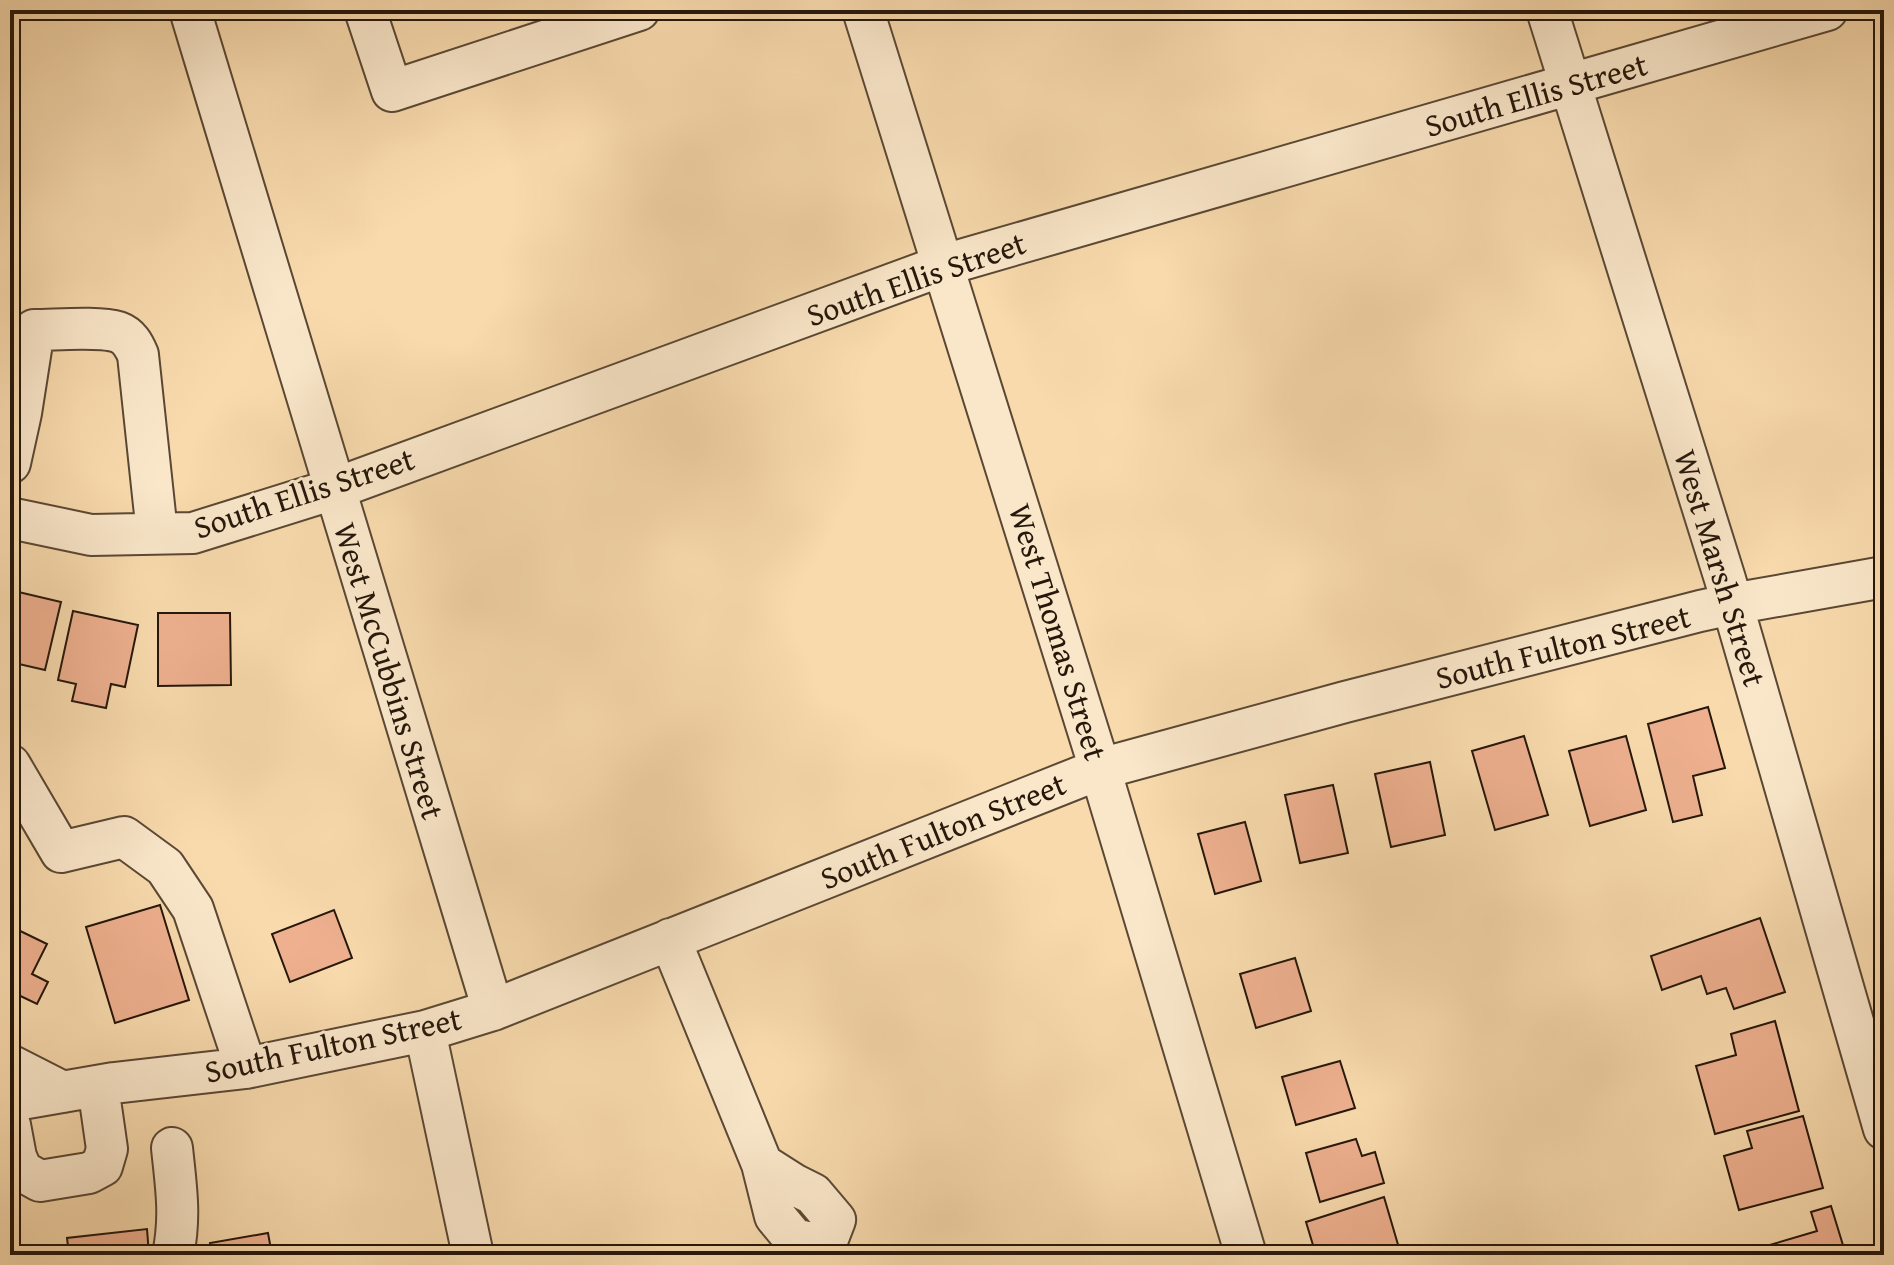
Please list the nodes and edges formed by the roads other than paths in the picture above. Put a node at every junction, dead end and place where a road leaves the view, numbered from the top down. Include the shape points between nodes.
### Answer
1 (190, 10) edge
2 (365, 10) edge
3 (639, 10) edge
4 (863, 10) edge
5 (1547, 10) edge
6 (1827, 10) edge
7 (1570, 86) junction
8 (944, 265) junction
9 (22, 325) edge
10 (10, 463) edge
11 (334, 489) junction
12 (10, 518) edge
13 (157, 533) junction
14 (1884, 577) edge
15 (1732, 604) junction
16 (10, 765) edge
17 (1100, 769) junction
18 (670, 939) junction
19 (493, 1010) junction
20 (425, 1031) junction
21 (10, 1065) edge
22 (246, 1068) junction
23 (80, 1089) junction
24 (10, 1101) edge
25 (10, 1125) edge
26 (1884, 1129) edge
27 (172, 1148) dead end
28 (762, 1164) dead end
29 (173, 1255) edge
30 (473, 1255) edge
31 (1246, 1255) edge

1 - 11 street, West McCubbins Street
2 - 3 street via 392,91
4 - 8 street, West Thomas Street
5 - 7 street, West Marsh Street
6 - 7 street, South Ellis Street
7 - 8 street, South Ellis Street
7 - 15 street, West Marsh Street
8 - 11 street, South Ellis Street
8 - 17 street, West Thomas Street
9 - 10 street via 21,413
9 - 13 street via 117,332 133,344
11 - 13 street, South Ellis Street via 193,533
11 - 19 street, West McCubbins Street
12 - 13 street, South Ellis Street via 91,535
14 - 15 street, South Fulton Street
15 - 17 street, South Fulton Street
15 - 26 street, West Marsh Street
16 - 22 street via 61,852 124,837 165,867 193,909
17 - 18 street, South Fulton Street
17 - 31 street, West Thomas Street
18 - 19 street, South Fulton Street
18 - 28 street
19 - 20 street, South Fulton Street
20 - 22 street, South Fulton Street
20 - 30 street
21 - 23 street
22 - 23 street, South Fulton Street
23 - 24 street, South Fulton Street
23 - 25 street via 107,1149 102,1166 89,1173 40,1181 22,1171
27 - 29 street via 179,1208

